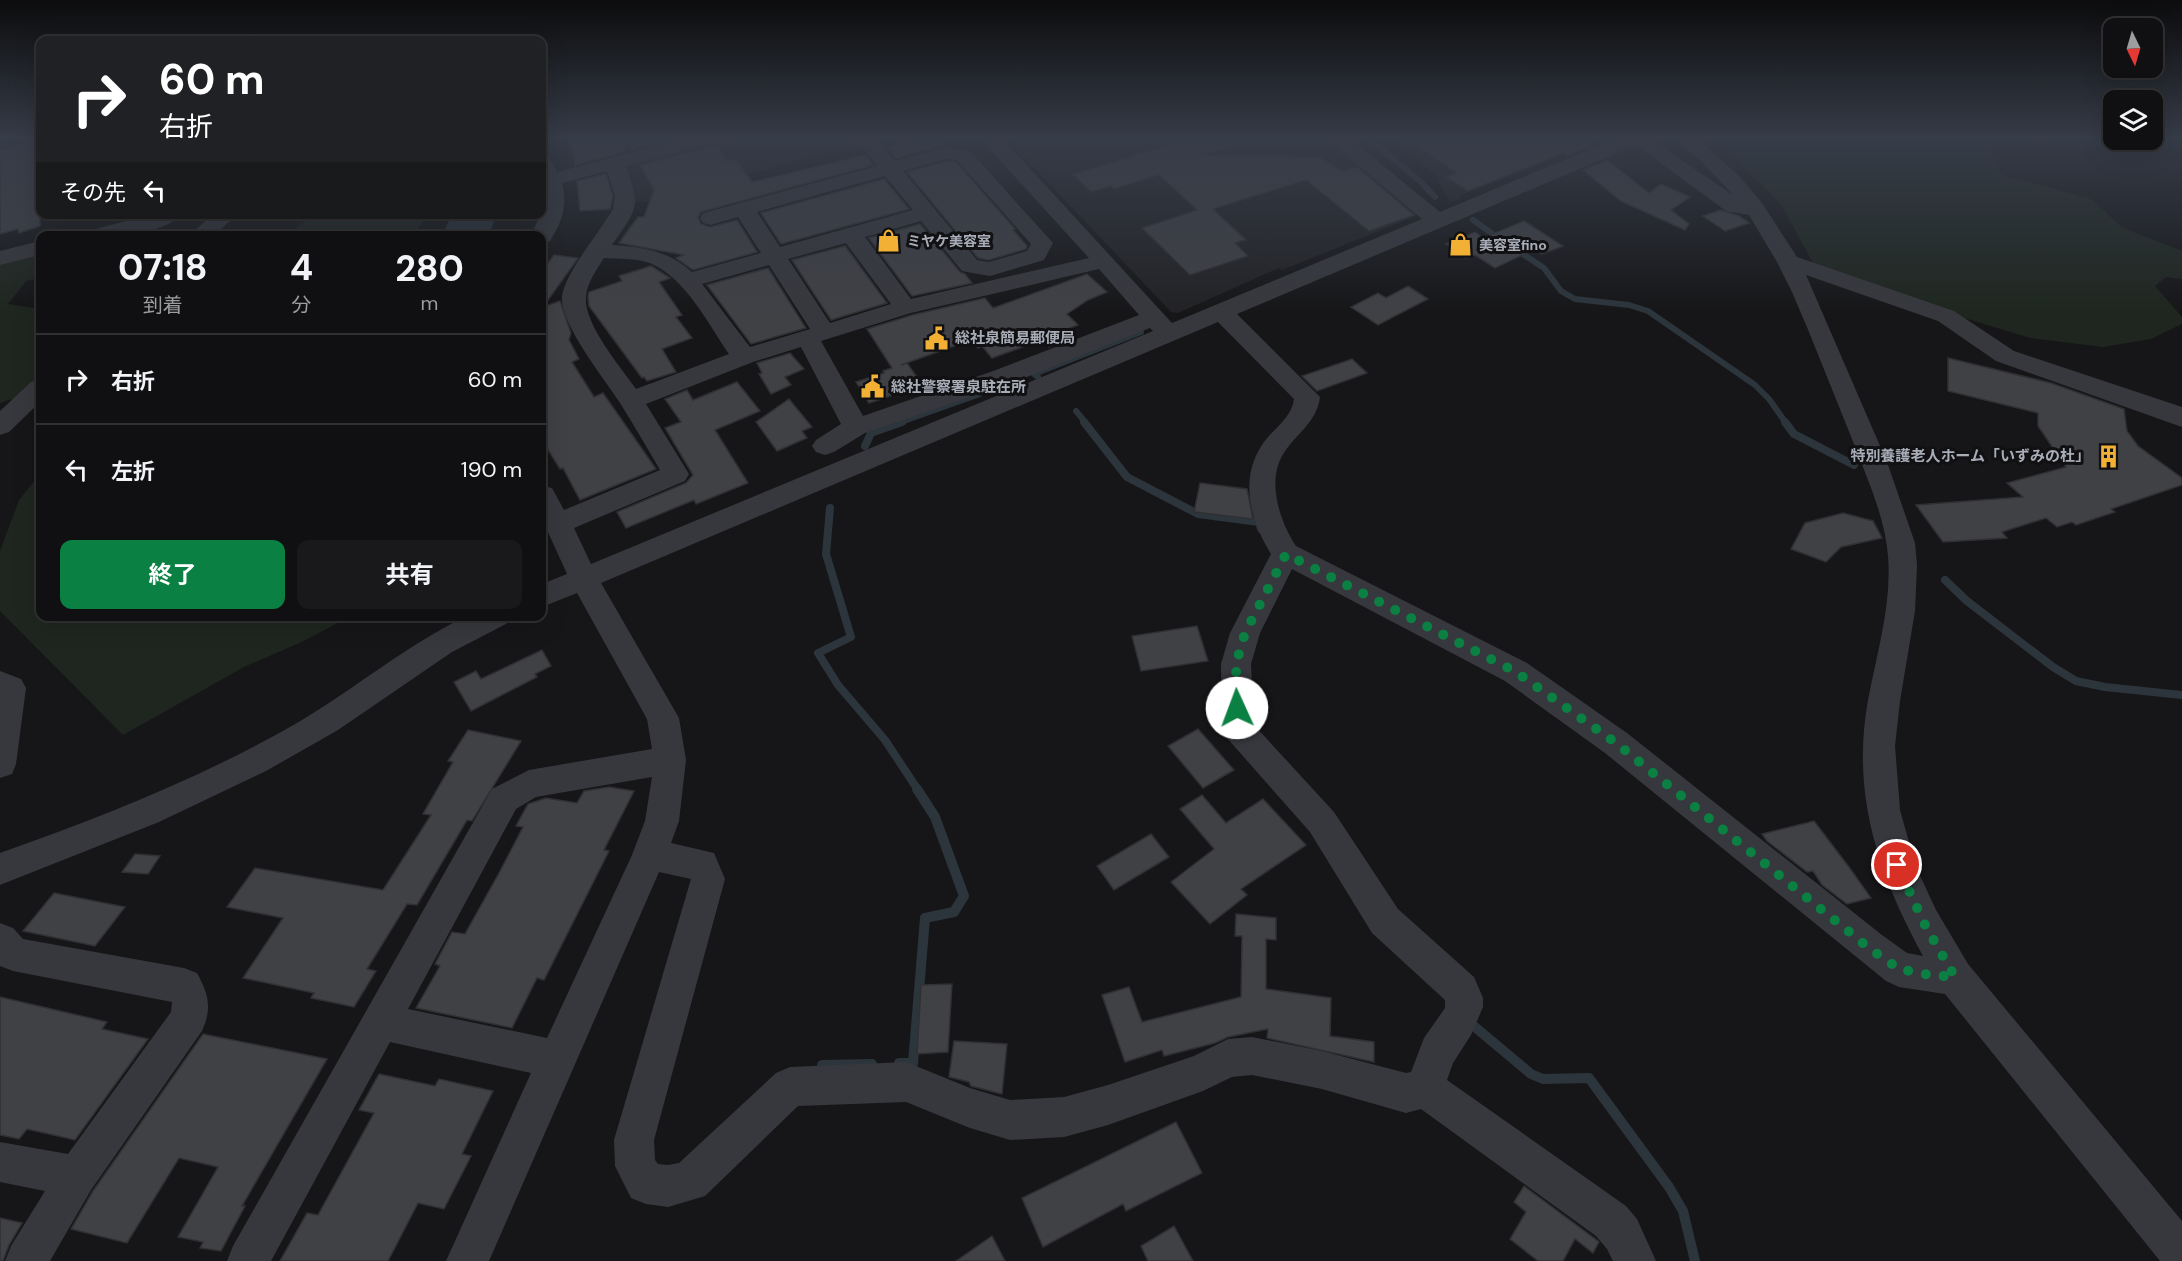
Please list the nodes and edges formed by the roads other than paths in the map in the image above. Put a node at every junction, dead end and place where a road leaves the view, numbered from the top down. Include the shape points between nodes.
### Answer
1 (553, 196) edge
2 (624, 196) edge
3 (792, 196) edge
4 (912, 196) edge
5 (1000, 196) edge
6 (1044, 196) edge
7 (1407, 196) edge
8 (1499, 196) edge
9 (1719, 196) edge
10 (1746, 196) edge
11 (744, 209) junction
12 (1757, 210) junction
13 (926, 213) junction
14 (711, 218) dead end
15 (161, 219) edge
16 (221, 219) edge
17 (1437, 220) junction
18 (116, 231) edge
19 (206, 231) edge
20 (545, 231) edge
21 (851, 234) junction
22 (36, 249) edge
23 (599, 251) junction
24 (774, 256) junction
25 (0, 258) edge
26 (1104, 261) junction
27 (1790, 262) junction
28 (687, 281) junction
29 (905, 307) junction
30 (1221, 312) junction
31 (1161, 326) junction
32 (815, 335) junction
33 (744, 357) junction
34 (36, 391) edge
35 (631, 400) junction
36 (948, 408) junction
37 (2182, 418) edge
38 (0, 426) edge
39 (856, 427) junction
40 (825, 446) dead end
41 (546, 502) edge
42 (558, 524) junction
43 (1286, 554) junction
44 (583, 578) junction
45 (546, 594) edge
46 (485, 621) edge
47 (0, 684) edge
48 (1, 750) edge
49 (670, 760) junction
50 (649, 855) junction
51 (0, 869) edge
52 (0, 940) edge
53 (1955, 977) junction
54 (382, 1022) junction
55 (558, 1060) junction
56 (1425, 1088) junction
57 (0, 1162) edge
58 (76, 1176) junction
59 (2182, 1254) edge
60 (26, 1261) edge
61 (248, 1261) edge
62 (467, 1261) edge
63 (1635, 1261) edge

1 - 20 street via 556,209
2 - 23 street via 624,208
3 - 11 street
4 - 13 street
5 - 13 street via 1042,243 1036,255 990,269 970,266
6 - 26 street
7 - 17 street
8 - 17 street
9 - 12 street via 1734,206
10 - 12 street
11 - 14 street
11 - 24 street
12 - 27 street
13 - 21 street
15 - 18 street
16 - 19 street
17 - 30 street
21 - 24 street
21 - 29 street
22 - 25 street
23 - 28 street via 656,258 670,264
23 - 35 street via 579,280 574,297 577,312
24 - 28 street
24 - 32 street
26 - 29 street
26 - 31 street
27 - 37 street via 1946,316 2005,356
27 - 53 street via 1880,477 1899,537 1903,564 1901,610 1879,745 1881,805 1897,865
28 - 33 street
29 - 32 street
30 - 31 street
30 - 43 street via 1306,397 1301,415 1269,455 1263,469 1265,499 1275,535
31 - 36 street via 1005,376
32 - 33 street
32 - 39 street
33 - 35 street
34 - 38 street
35 - 42 street via 675,474
36 - 39 street
36 - 44 street
39 - 40 street
41 - 42 street
42 - 44 street
43 - 53 street via 1516,672 1616,743 1899,969
43 - 56 street via 1245,633 1236,664 1238,729 1322,822 1384,921 1465,997 1463,1012 1438,1051
44 - 45 street
44 - 49 street via 663,718
46 - 51 street via 436,646 322,724 196,791
47 - 48 street via 10,688
49 - 50 street via 662,821
49 - 54 street via 529,784 504,799
50 - 55 street
50 - 56 street via 702,864 708,879 634,1140 635,1166 646,1183 669,1186 690,1181 790,1087 906,1082 1010,1120 1064,1117 1203,1072 1228,1058 1252,1056 1406,1093
52 - 58 street via 13,954 184,986 191,999 189,1018
53 - 59 street
54 - 55 street
54 - 61 street
55 - 62 street
56 - 63 street via 1611,1221
57 - 58 street
58 - 60 street

